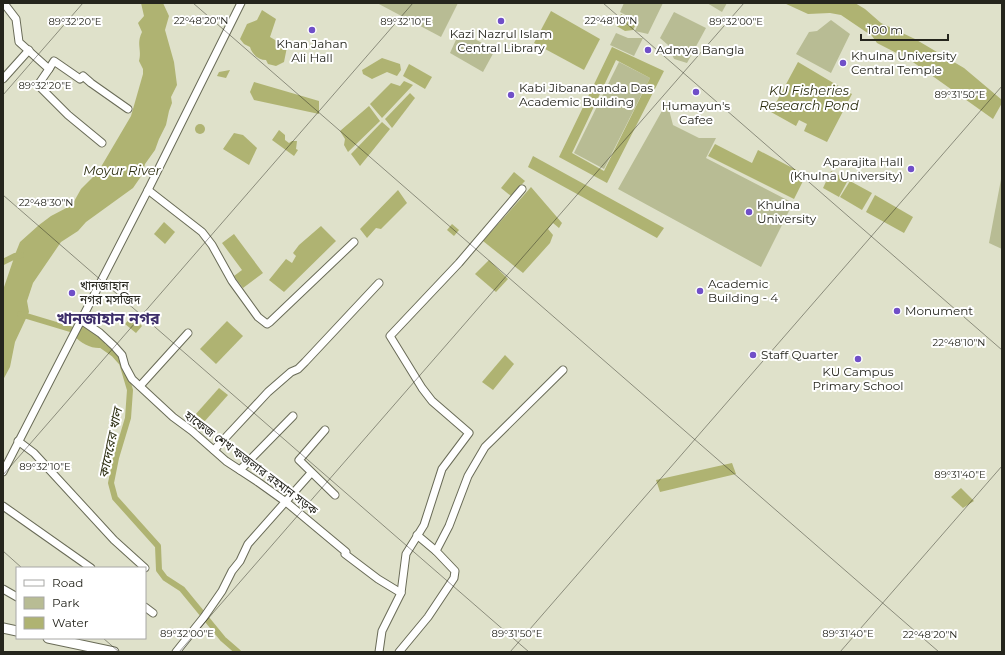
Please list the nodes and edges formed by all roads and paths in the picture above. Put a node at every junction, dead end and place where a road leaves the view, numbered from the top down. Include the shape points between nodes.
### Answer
1 (241, 3) edge
2 (3, 6) edge
3 (29, 50) junction
4 (49, 69) junction
5 (3, 79) edge
6 (128, 110) dead end
7 (102, 143) dead end
8 (522, 189) dead end
9 (148, 190) junction
10 (354, 242) dead end
11 (379, 283) dead end
12 (81, 320) junction
13 (188, 334) dead end
14 (563, 370) dead end
15 (140, 386) junction
16 (293, 416) dead end
17 (325, 430) dead end
18 (18, 441) junction
19 (214, 450) junction
20 (240, 470) junction
21 (3, 472) edge
22 (311, 473) junction
23 (335, 495) dead end
24 (286, 502) junction
25 (3, 506) edge
26 (417, 535) junction
27 (436, 551) junction
28 (90, 567) edge
29 (143, 567) edge
30 (3, 589) edge
31 (401, 593) junction
32 (16, 596) edge
33 (146, 609) edge
34 (153, 613) dead end
35 (3, 628) edge
36 (16, 631) edge
37 (53, 639) edge
38 (114, 652) edge
39 (176, 652) edge
40 (379, 652) edge
41 (399, 652) edge

1 - 9 street
2 - 3 street via 6,6 16,19 19,42
3 - 4 street
3 - 5 street
4 - 6 street via 54,61 80,79 83,76
4 - 7 street via 38,84 68,115
8 - 26 street via 460,263 390,336 422,388 469,433 442,469 424,525
9 - 10 street via 202,232 232,281 258,317 267,324
9 - 12 street
11 - 19 street via 298,369 268,392
12 - 15 street, হাফেজ শেখ ফজলার রহমান সড়ক via 100,332 114,346 122,355 132,379
12 - 18 street
13 - 15 street
14 - 27 street via 485,447 468,476 449,526
15 - 19 street, হাফেজ শেখ ফজলার রহমান সড়ক
16 - 20 street
17 - 22 street via 298,460
18 - 21 street
18 - 29 street via 34,453 114,540
19 - 20 street, হাফেজ শেখ ফজলার রহমান সড়ক
20 - 24 street, হাফেজ শেখ ফজলার রহমান সড়ক
22 - 23 street
22 - 24 street
24 - 31 street, হাফেজ শেখ ফজলার রহমান সড়ক via 346,552 345,554
24 - 39 street via 248,544 224,588
25 - 28 street
26 - 27 street
26 - 31 street via 406,554
27 - 41 street via 455,571 454,578 428,617
30 - 32 street
31 - 40 street via 382,631
33 - 34 street
35 - 36 main road
37 - 38 main road

